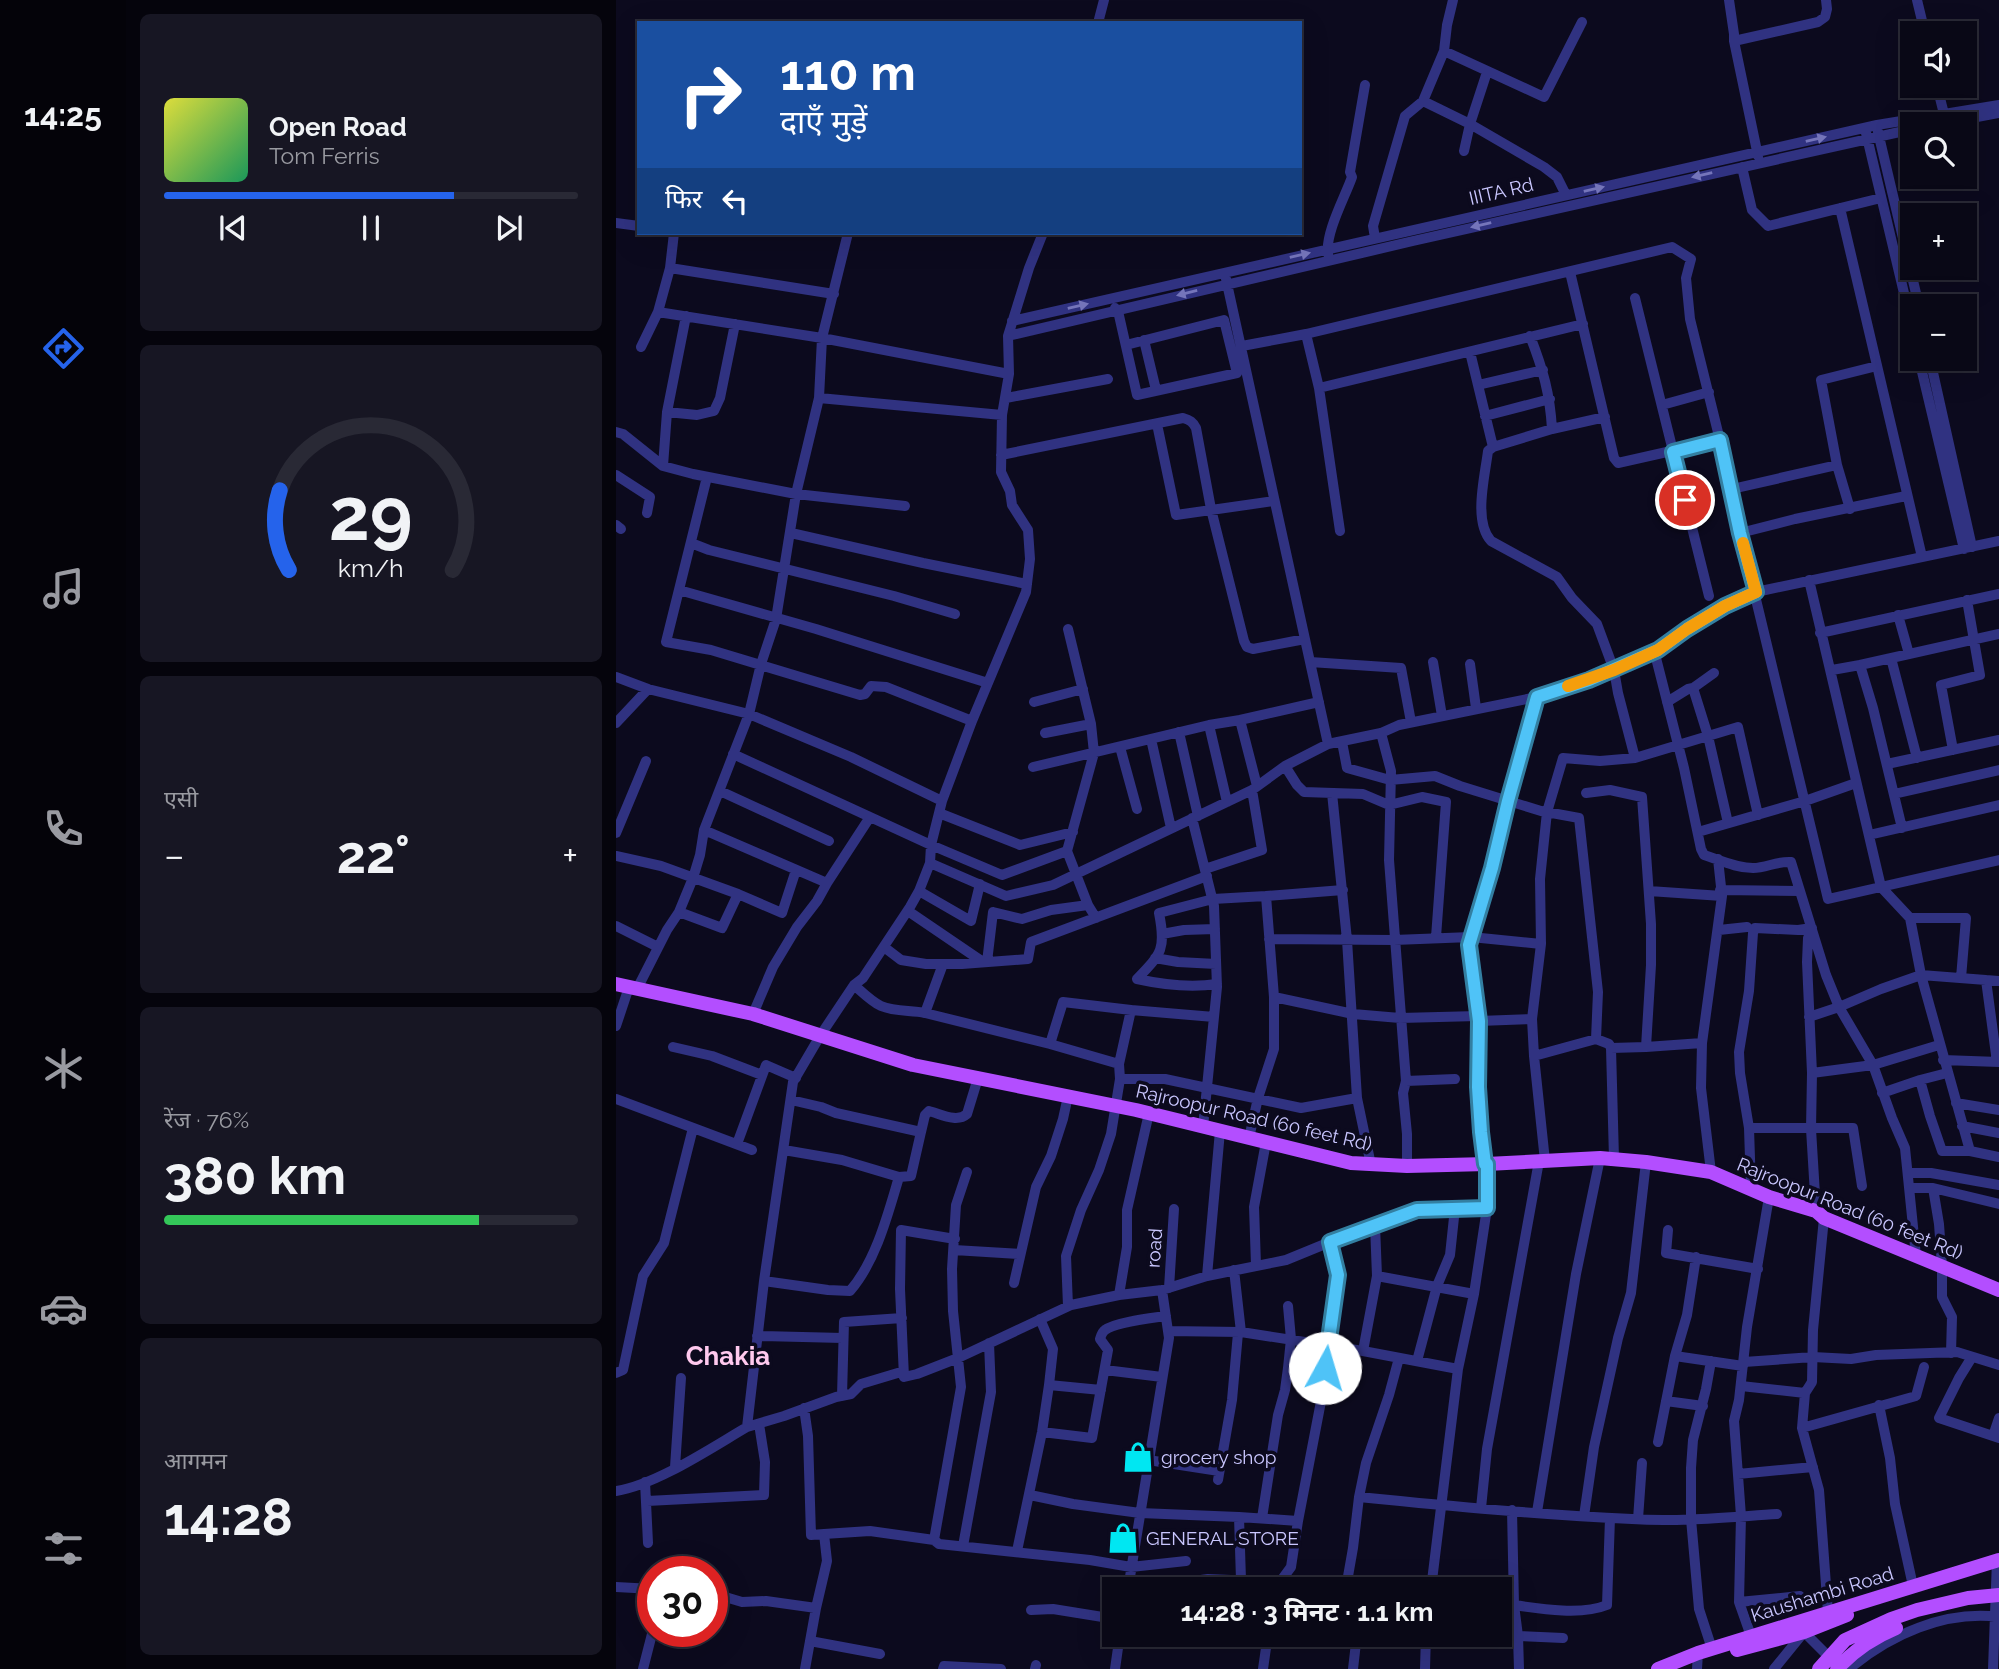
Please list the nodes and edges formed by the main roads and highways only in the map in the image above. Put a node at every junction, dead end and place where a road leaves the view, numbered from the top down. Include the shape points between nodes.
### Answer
1 (628, 987) edge
2 (1999, 1290) edge
3 (1998, 1564) edge
4 (1999, 1595) edge
5 (1997, 1612) edge
6 (1802, 1626) junction
7 (1701, 1658) edge
8 (1658, 1669) edge
9 (1678, 1669) edge
10 (1819, 1669) edge
11 (1839, 1669) edge

1 - 2 main road, Rajroopur Road (60 feet Rd) via 753,1014 913,1065 1149,1113 1351,1163 1407,1166 1607,1158 1712,1172
3 - 6 main road
3 - 6 main road, Kaushambi Road via 1828,1612
4 - 10 main road via 1968,1598 1892,1619 1845,1640
5 - 11 main road via 1968,1608 1919,1619 1871,1639
6 - 7 main road
6 - 7 main road, Kaushambi Road via 1751,1636
7 - 8 main road, Kaushambi Road
7 - 9 main road

